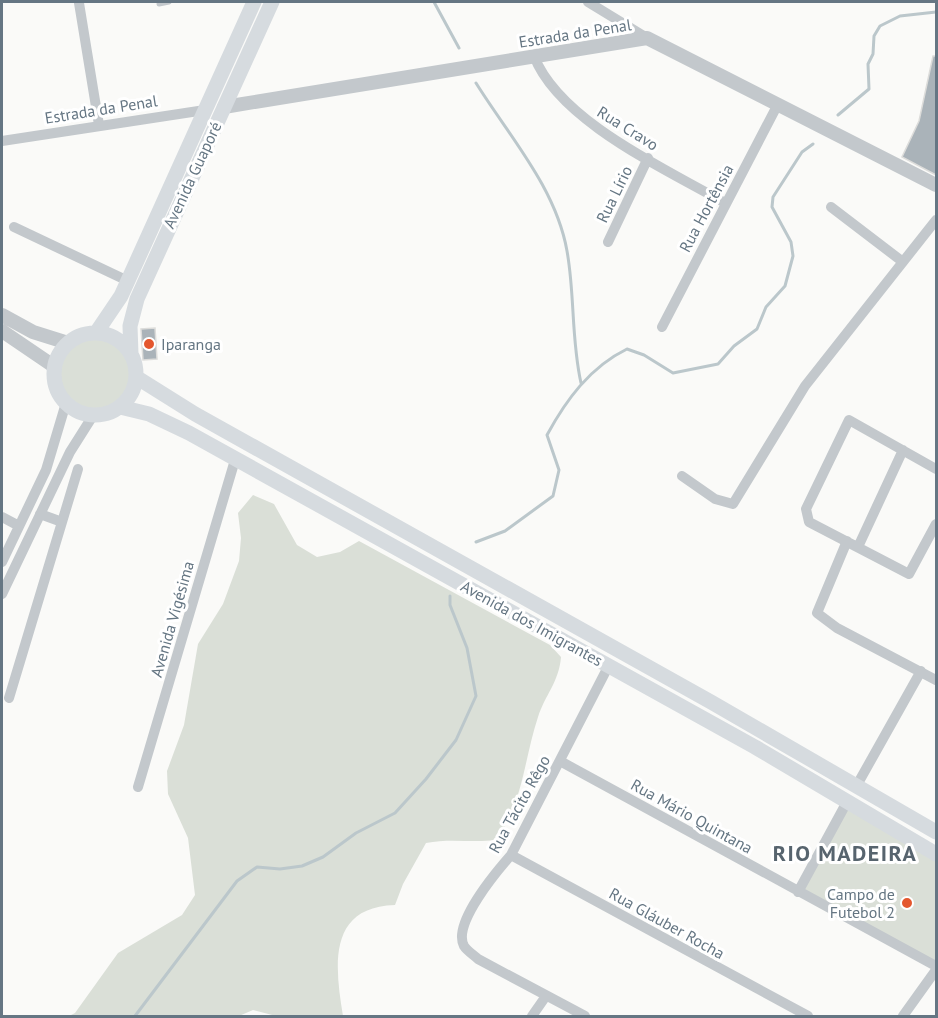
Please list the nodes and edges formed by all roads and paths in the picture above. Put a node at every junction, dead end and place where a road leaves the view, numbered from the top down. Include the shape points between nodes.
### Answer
1 (169, 2) edge
2 (254, 2) edge
3 (272, 2) edge
4 (588, 2) edge
5 (80, 3) dead end
6 (159, 4) dead end
7 (647, 38) junction
8 (534, 57) junction
9 (778, 104) junction
10 (224, 107) junction
11 (205, 110) junction
12 (99, 125) junction
13 (2, 141) edge
14 (648, 158) junction
15 (936, 185) edge
16 (725, 203) junction
17 (831, 207) dead end
18 (936, 220) edge
19 (14, 227) dead end
20 (608, 242) dead end
21 (903, 262) junction
22 (128, 281) junction
23 (2, 315) edge
24 (662, 327) dead end
25 (2, 331) edge
26 (96, 333) junction
27 (68, 343) junction
28 (131, 354) junction
29 (55, 367) junction
30 (136, 377) junction
31 (66, 403) junction
32 (120, 407) junction
33 (94, 414) junction
34 (903, 450) junction
35 (235, 460) junction
36 (78, 469) dead end
37 (936, 469) edge
38 (682, 476) dead end
39 (40, 514) junction
40 (2, 517) edge
41 (62, 522) junction
42 (936, 524) edge
43 (19, 526) junction
44 (847, 541) junction
45 (858, 547) junction
46 (2, 562) edge
47 (2, 594) edge
48 (609, 665) junction
49 (921, 671) junction
50 (936, 680) edge
51 (9, 698) dead end
52 (560, 761) junction
53 (857, 785) junction
54 (138, 786) dead end
55 (848, 800) junction
56 (936, 832) edge
57 (936, 854) edge
58 (512, 855) junction
59 (798, 892) junction
60 (936, 968) edge
61 (546, 996) junction
62 (532, 1017) edge
63 (585, 1017) edge
64 (808, 1017) edge
65 (903, 1017) edge

1 - 6 lane
2 - 11 main road, Avenida Guaporé
3 - 10 main road, Avenida Guaporé
4 - 7 street
5 - 12 street
7 - 8 street, Estrada da Penal
7 - 9 street, Estrada da Penal
8 - 10 street, Estrada da Penal
8 - 14 street, Rua Cravo via 541,75 573,110
9 - 15 street, Estrada da Penal
9 - 16 street, Rua Hortênsia
10 - 28 main road, Avenida Guaporé via 137,299 130,326
11 - 12 street, Estrada da Penal
11 - 22 main road, Avenida Guaporé
12 - 13 street, Estrada da Penal
14 - 16 street, Rua Cravo
14 - 20 street, Rua Lírio
16 - 24 street, Rua Hortênsia
17 - 21 street
18 - 21 street
19 - 22 street
21 - 38 street via 805,386 733,504 715,498
22 - 26 main road, Avenida Guaporé
23 - 27 street via 33,332
25 - 29 street
26 - 27 main road
26 - 28 main road via 114,337
27 - 29 main road
28 - 30 main road
29 - 31 main road via 55,380
30 - 32 main road via 134,388
30 - 53 main road, Avenida dos Imigrantes via 195,414
31 - 33 main road
31 - 43 street via 55,447
32 - 33 main road
32 - 35 main road, Avenida dos Imigrantes via 173,425
33 - 39 street via 70,452
34 - 37 street
34 - 44 street via 849,420 806,509 808,522
34 - 45 street
35 - 48 main road, Avenida dos Imigrantes
35 - 54 street, Avenida Vigésima
36 - 41 street
39 - 41 street
39 - 47 street
40 - 43 street
41 - 51 street
42 - 45 street via 909,574
43 - 46 street
44 - 45 street
44 - 49 street via 817,613 837,628
48 - 52 street, Rua Tácito Rêgo
48 - 55 main road, Avenida dos Imigrantes
49 - 50 street
49 - 53 street
52 - 58 street, Rua Tácito Rêgo
52 - 59 street, Rua Mário Quintana
53 - 56 main road, Avenida dos Imigrantes
55 - 57 main road, Avenida dos Imigrantes
55 - 59 street
58 - 61 street, Rua Tácito Rêgo via 480,896 462,938 468,951
58 - 64 street, Rua Gláuber Rocha
59 - 60 street, Rua Mário Quintana
60 - 65 street
61 - 62 street
61 - 63 street, Rua Tácito Rêgo

